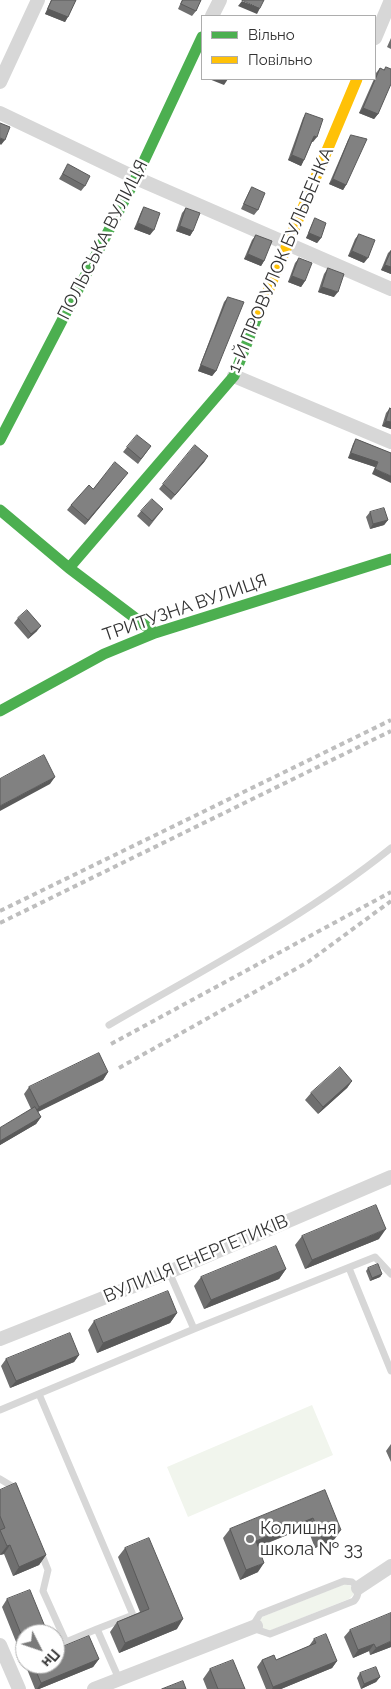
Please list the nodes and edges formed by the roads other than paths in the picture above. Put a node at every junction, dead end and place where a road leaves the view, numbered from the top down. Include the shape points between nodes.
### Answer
1 (38, 0) edge
2 (220, 0) edge
3 (391, 0) edge
4 (212, 15) edge
5 (376, 36) edge
6 (201, 39) edge
7 (357, 80) edge
8 (0, 82) edge
9 (0, 113) edge
10 (136, 178) junction
11 (286, 244) junction
12 (391, 289) edge
13 (234, 376) junction
14 (0, 440) edge
15 (391, 442) edge
16 (0, 510) edge
17 (391, 559) edge
18 (69, 568) junction
19 (155, 633) junction
20 (0, 711) edge
21 (391, 848) edge
22 (109, 1025) dead end
23 (391, 1177) edge
24 (349, 1268) junction
25 (170, 1272) junction
26 (391, 1274) edge
27 (194, 1329) junction
28 (0, 1339) edge
29 (391, 1371) edge
30 (39, 1394) junction
31 (0, 1410) edge
32 (0, 1479) edge
33 (18, 1497) edge
34 (37, 1543) edge
35 (391, 1566) edge
36 (358, 1588) junction
37 (256, 1626) junction
38 (97, 1629) junction
39 (0, 1645) edge
40 (119, 1678) junction
41 (18, 1689) edge
42 (94, 1689) edge

1 - 8 street
2 - 4 street
3 - 5 street
6 - 10 street, ПОЛЬСЬКА ВУЛИЦЯ
7 - 11 street, 1-Й ПРОВУЛОК БУЛЬБЕНКА
9 - 10 street
10 - 11 street
10 - 14 street, ПОЛЬСЬКА ВУЛИЦЯ
11 - 12 street
11 - 13 street, 1-Й ПРОВУЛОК БУЛЬБЕНКА
13 - 15 street
13 - 18 street, 1-Й ПРОВУЛОК БУЛЬБЕНКА
16 - 18 street
17 - 19 street, ТРИТУЗНА ВУЛИЦЯ
18 - 19 street
19 - 20 street, ТРИТУЗНА ВУЛИЦЯ via 104,654
21 - 22 lane via 326,898 288,922
23 - 25 street, ВУЛИЦЯ ЕНЕРГЕТИКІВ
24 - 26 lane via 376,1258
24 - 27 lane
24 - 29 lane
25 - 27 lane
25 - 28 street, ВУЛИЦЯ ЕНЕРГЕТИКІВ
27 - 30 lane
30 - 31 lane
30 - 38 lane via 133,1614
32 - 33 lane via 14,1488
34 - 38 lane via 48,1570 43,1592 66,1642
35 - 36 street
36 - 37 lane via 352,1582 344,1581 263,1612 256,1618
36 - 37 lane via 357,1597 351,1602 270,1634 261,1633
37 - 40 street
38 - 40 lane
39 - 41 street
40 - 42 street

